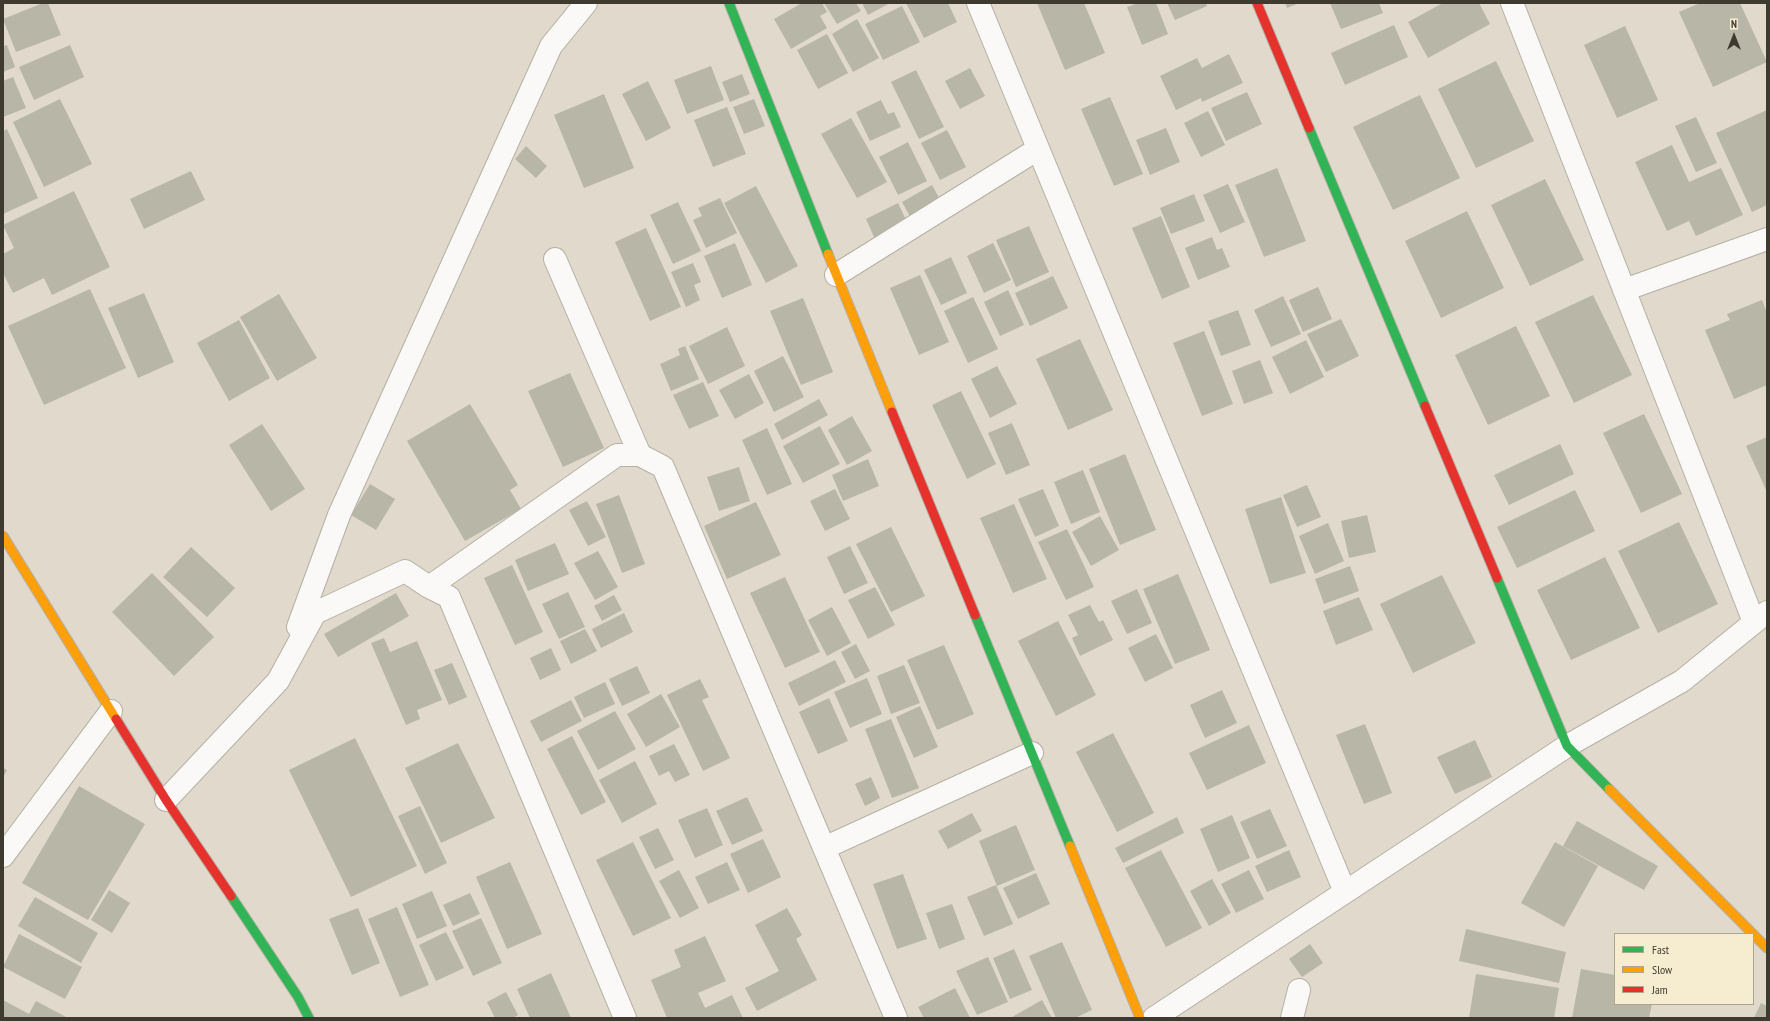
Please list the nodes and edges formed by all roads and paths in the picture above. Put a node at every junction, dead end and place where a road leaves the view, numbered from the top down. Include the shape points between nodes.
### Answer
1 (586, 3) edge
2 (729, 3) edge
3 (978, 3) edge
4 (1257, 3) edge
5 (1512, 3) edge
6 (1038, 149) junction
7 (1767, 239) edge
8 (555, 259) dead end
9 (836, 275) junction
10 (1624, 290) junction
11 (640, 455) junction
12 (3, 536) edge
13 (429, 587) junction
14 (1761, 617) edge
15 (278, 681) junction
16 (111, 711) junction
17 (1567, 746) junction
18 (1032, 753) junction
19 (166, 800) junction
20 (824, 848) junction
21 (3, 856) edge
22 (1345, 892) junction
23 (1752, 933) edge
24 (1754, 935) edge
25 (1767, 948) edge
26 (1299, 990) dead end
27 (309, 1018) edge
28 (625, 1018) edge
29 (896, 1018) edge
30 (1140, 1018) edge
31 (1154, 1018) edge
32 (1292, 1018) edge

1 - 15 street via 551,46 339,516
2 - 9 street
3 - 6 street
4 - 17 street
5 - 10 street
6 - 9 street
6 - 22 street
7 - 10 street
8 - 11 street
9 - 18 street
10 - 14 street
11 - 13 street via 617,455
11 - 20 street via 662,467
12 - 16 street
13 - 15 street via 405,571 315,613
13 - 28 street via 449,597
14 - 17 street via 1682,681
15 - 19 street
16 - 19 street
16 - 21 street
17 - 22 street
17 - 23 street
18 - 20 street
18 - 30 street
19 - 27 street via 298,997
20 - 29 street
22 - 31 street
24 - 25 street
26 - 32 street

